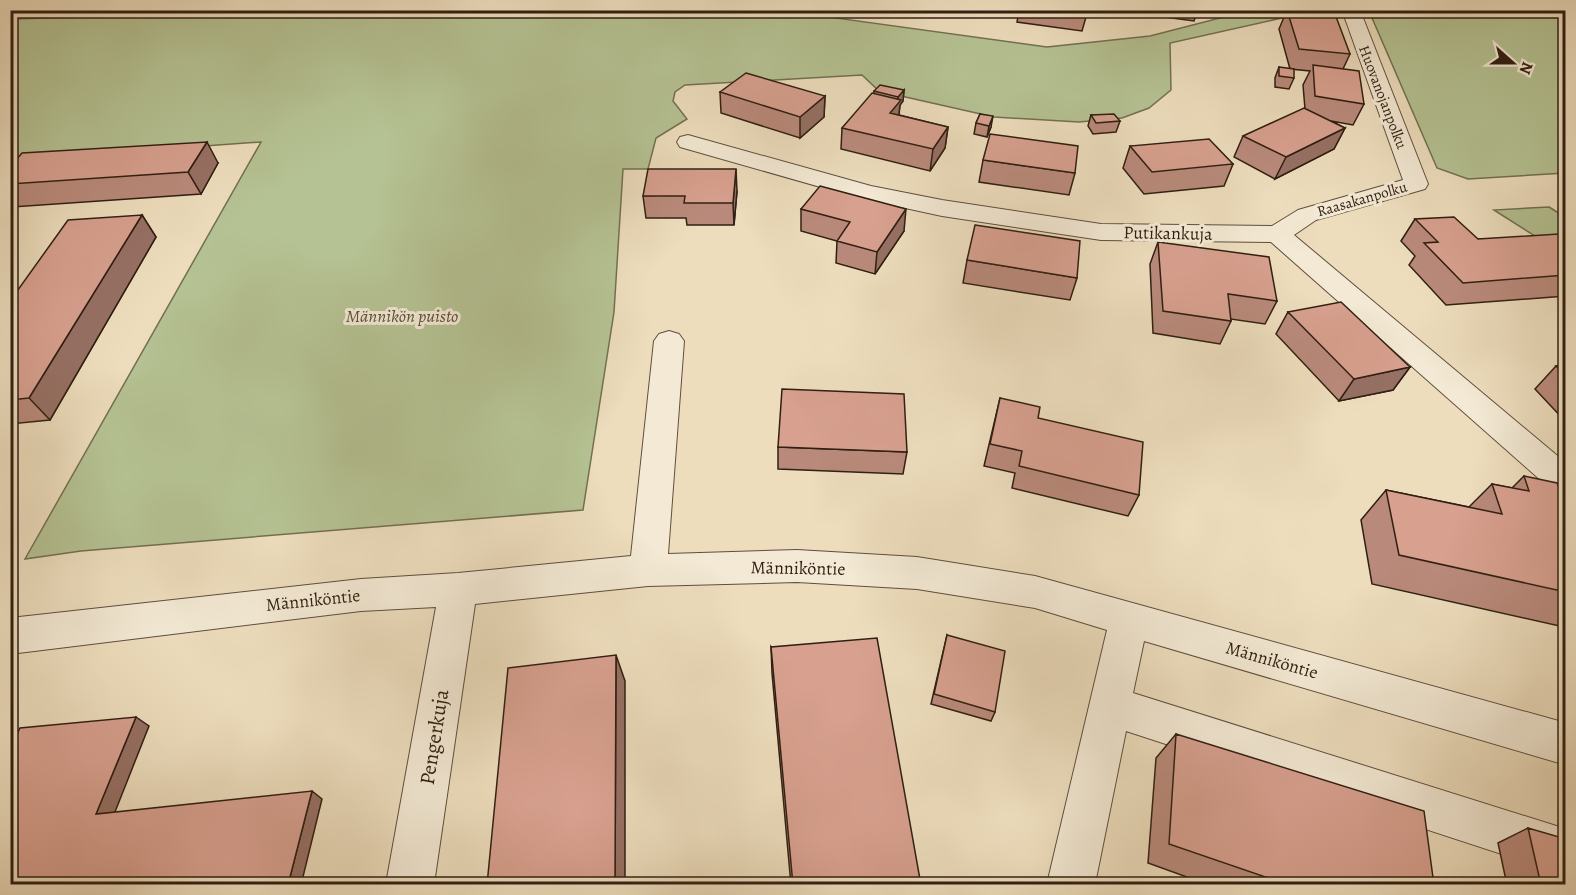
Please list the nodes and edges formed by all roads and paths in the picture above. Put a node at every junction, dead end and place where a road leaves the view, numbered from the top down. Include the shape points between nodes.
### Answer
1 (1351, 10) edge
2 (688, 142) dead end
3 (1416, 184) joint
4 (1278, 234) junction
5 (669, 341) dead end
6 (1566, 483) edge
7 (648, 570) junction
8 (458, 589) junction
9 (1129, 619) junction
10 (10, 636) edge
11 (1110, 706) junction
12 (1566, 744) edge
13 (1566, 852) edge
14 (410, 885) edge
15 (1071, 885) edge

1 - 3 street, Huovanojanpolku
2 - 4 street, Putikankuja via 868,194 942,208 1101,232
3 - 4 street, Raasakanpolku via 1307,215
4 - 6 street
5 - 7 street
7 - 8 street, Männiköntie
7 - 9 street, Männiköntie via 797,566 917,573 1035,592
8 - 10 street, Männiköntie via 361,594
8 - 14 street, Pengerkuja
9 - 11 street
9 - 12 street, Männiköntie
11 - 13 street
11 - 15 street

